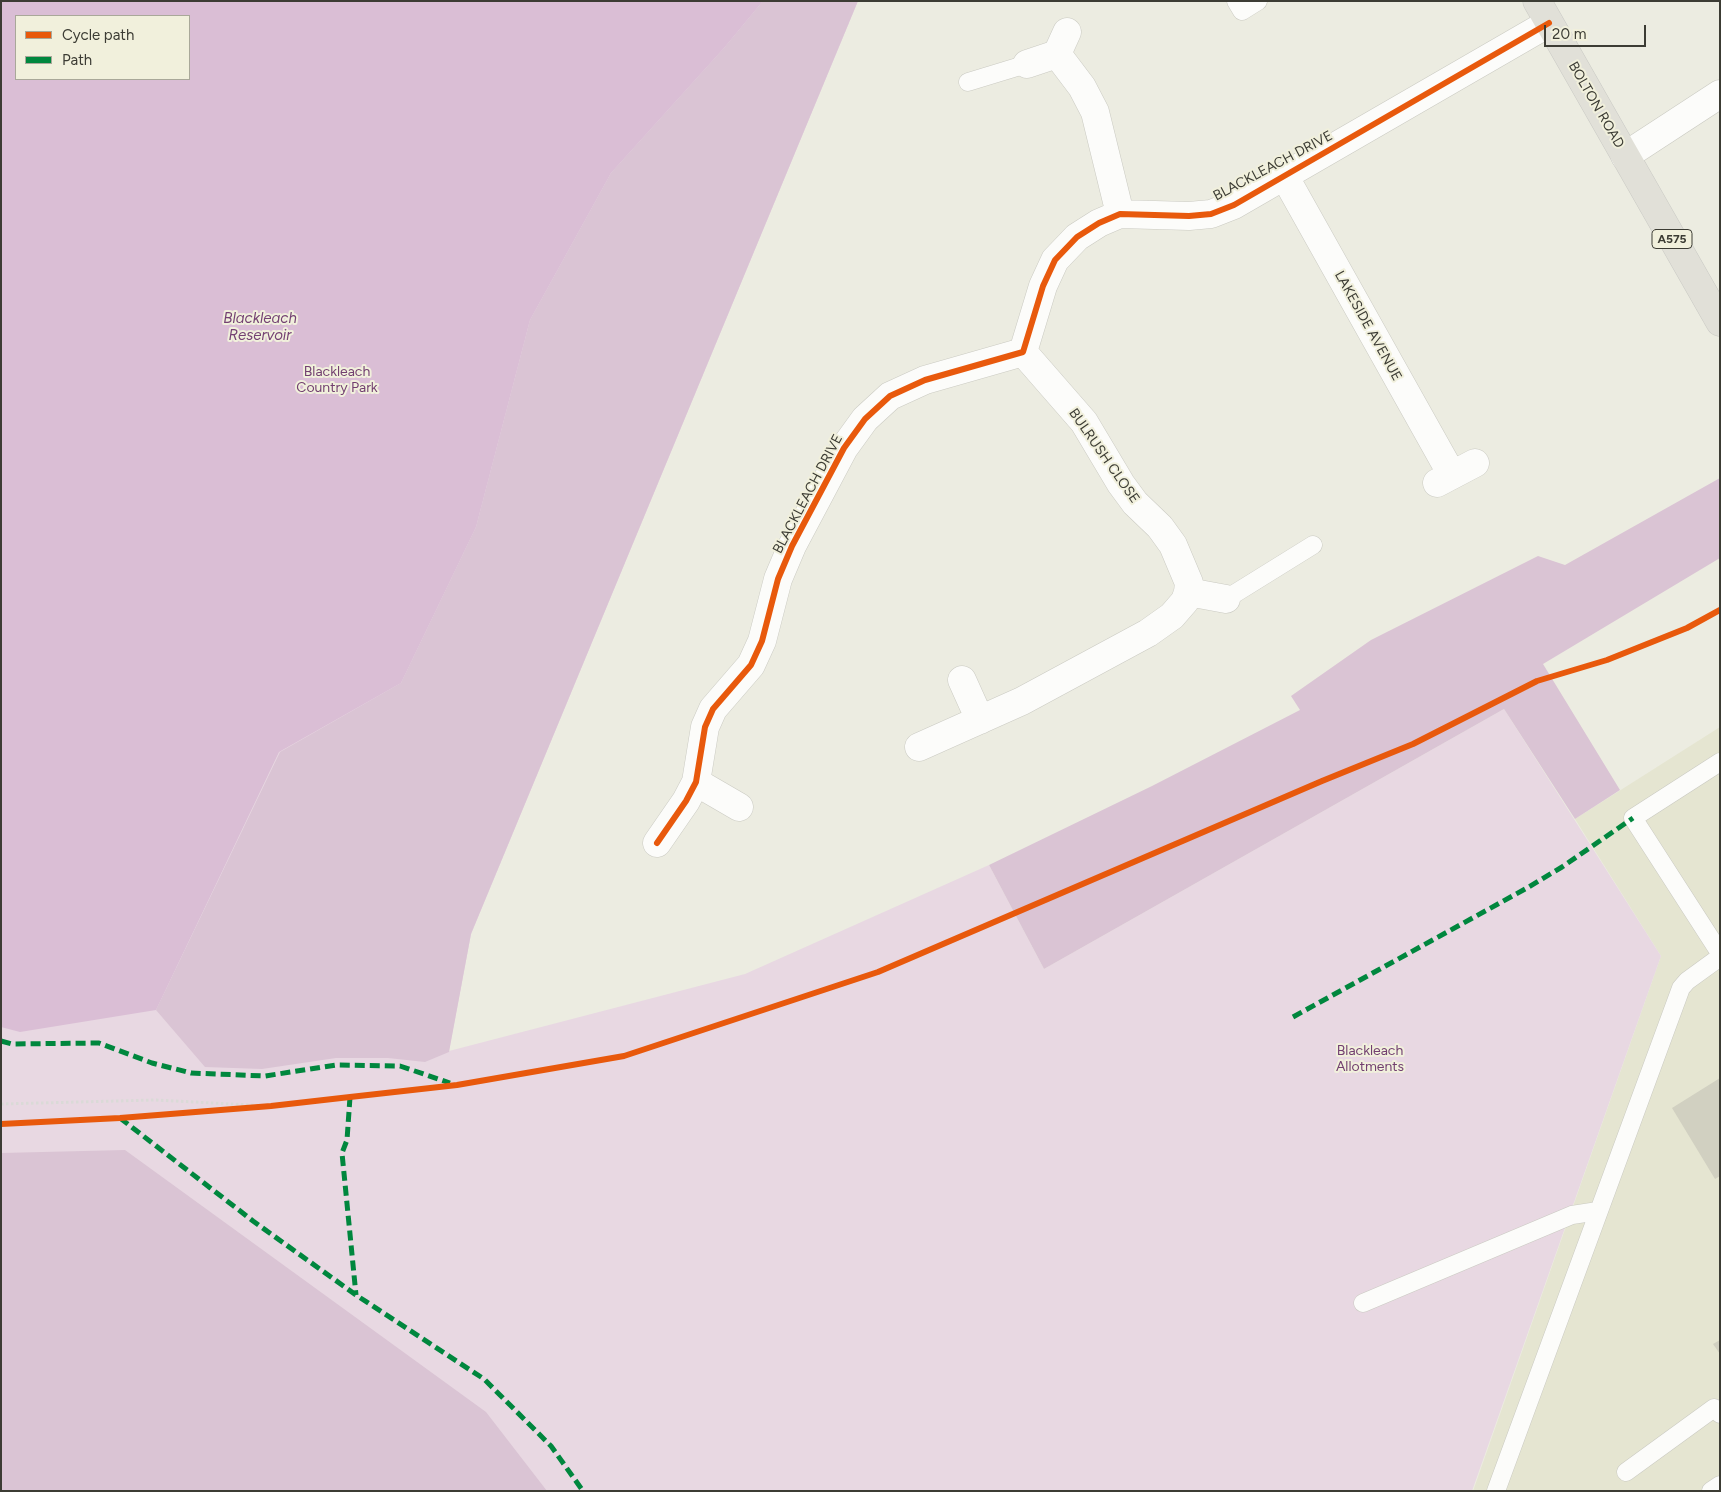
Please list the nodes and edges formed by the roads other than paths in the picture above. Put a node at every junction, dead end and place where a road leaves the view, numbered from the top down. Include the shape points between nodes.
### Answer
1 (1236, 1) edge
2 (1258, 1) edge
3 (1543, 12) edge
4 (1027, 64) joint
5 (968, 82) dead end
6 (1720, 94) edge
7 (1625, 156) junction
8 (1285, 177) junction
9 (1120, 214) junction
10 (1720, 322) edge
11 (1023, 352) junction
12 (1454, 474) dead end
13 (1313, 545) dead end
14 (1188, 592) junction
15 (1226, 599) joint
16 (962, 680) dead end
17 (980, 720) junction
18 (919, 747) dead end
19 (1720, 762) edge
20 (696, 782) junction
21 (739, 807) dead end
22 (657, 843) dead end
23 (1720, 953) edge
24 (1720, 957) edge
25 (1598, 1211) junction
26 (1363, 1303) dead end
27 (1720, 1414) edge
28 (1626, 1472) dead end
29 (1720, 1485) edge
30 (1496, 1491) edge
31 (1711, 1491) edge

1 - 2 lane via 1242,11
3 - 7 main road, BOLTON ROAD / A575
3 - 8 street, BLACKLEACH DRIVE
4 - 5 lane
4 - 9 street via 1062,43 1095,112
6 - 7 street
7 - 10 main road, A575
8 - 9 street, BLACKLEACH DRIVE via 1212,214
8 - 12 street, LAKESIDE AVENUE
9 - 11 street, BLACKLEACH DRIVE via 1077,237 1054,260
11 - 14 street, BULRUSH CLOSE via 1084,422 1135,504 1160,527 1173,545 1189,583
11 - 20 street, BLACKLEACH DRIVE via 924,380 890,396 865,419 844,448 792,546 778,579 762,641 751,665 713,709 705,727
13 - 15 lane
14 - 15 street
14 - 17 street via 1185,602 1172,616 1148,633
16 - 17 street
17 - 18 street
19 - 23 lane via 1633,818
20 - 21 street
20 - 22 street, BLACKLEACH DRIVE
24 - 25 lane via 1682,988
25 - 26 lane via 1572,1215
25 - 30 lane
27 - 28 lane via 1714,1408
29 - 31 lane

